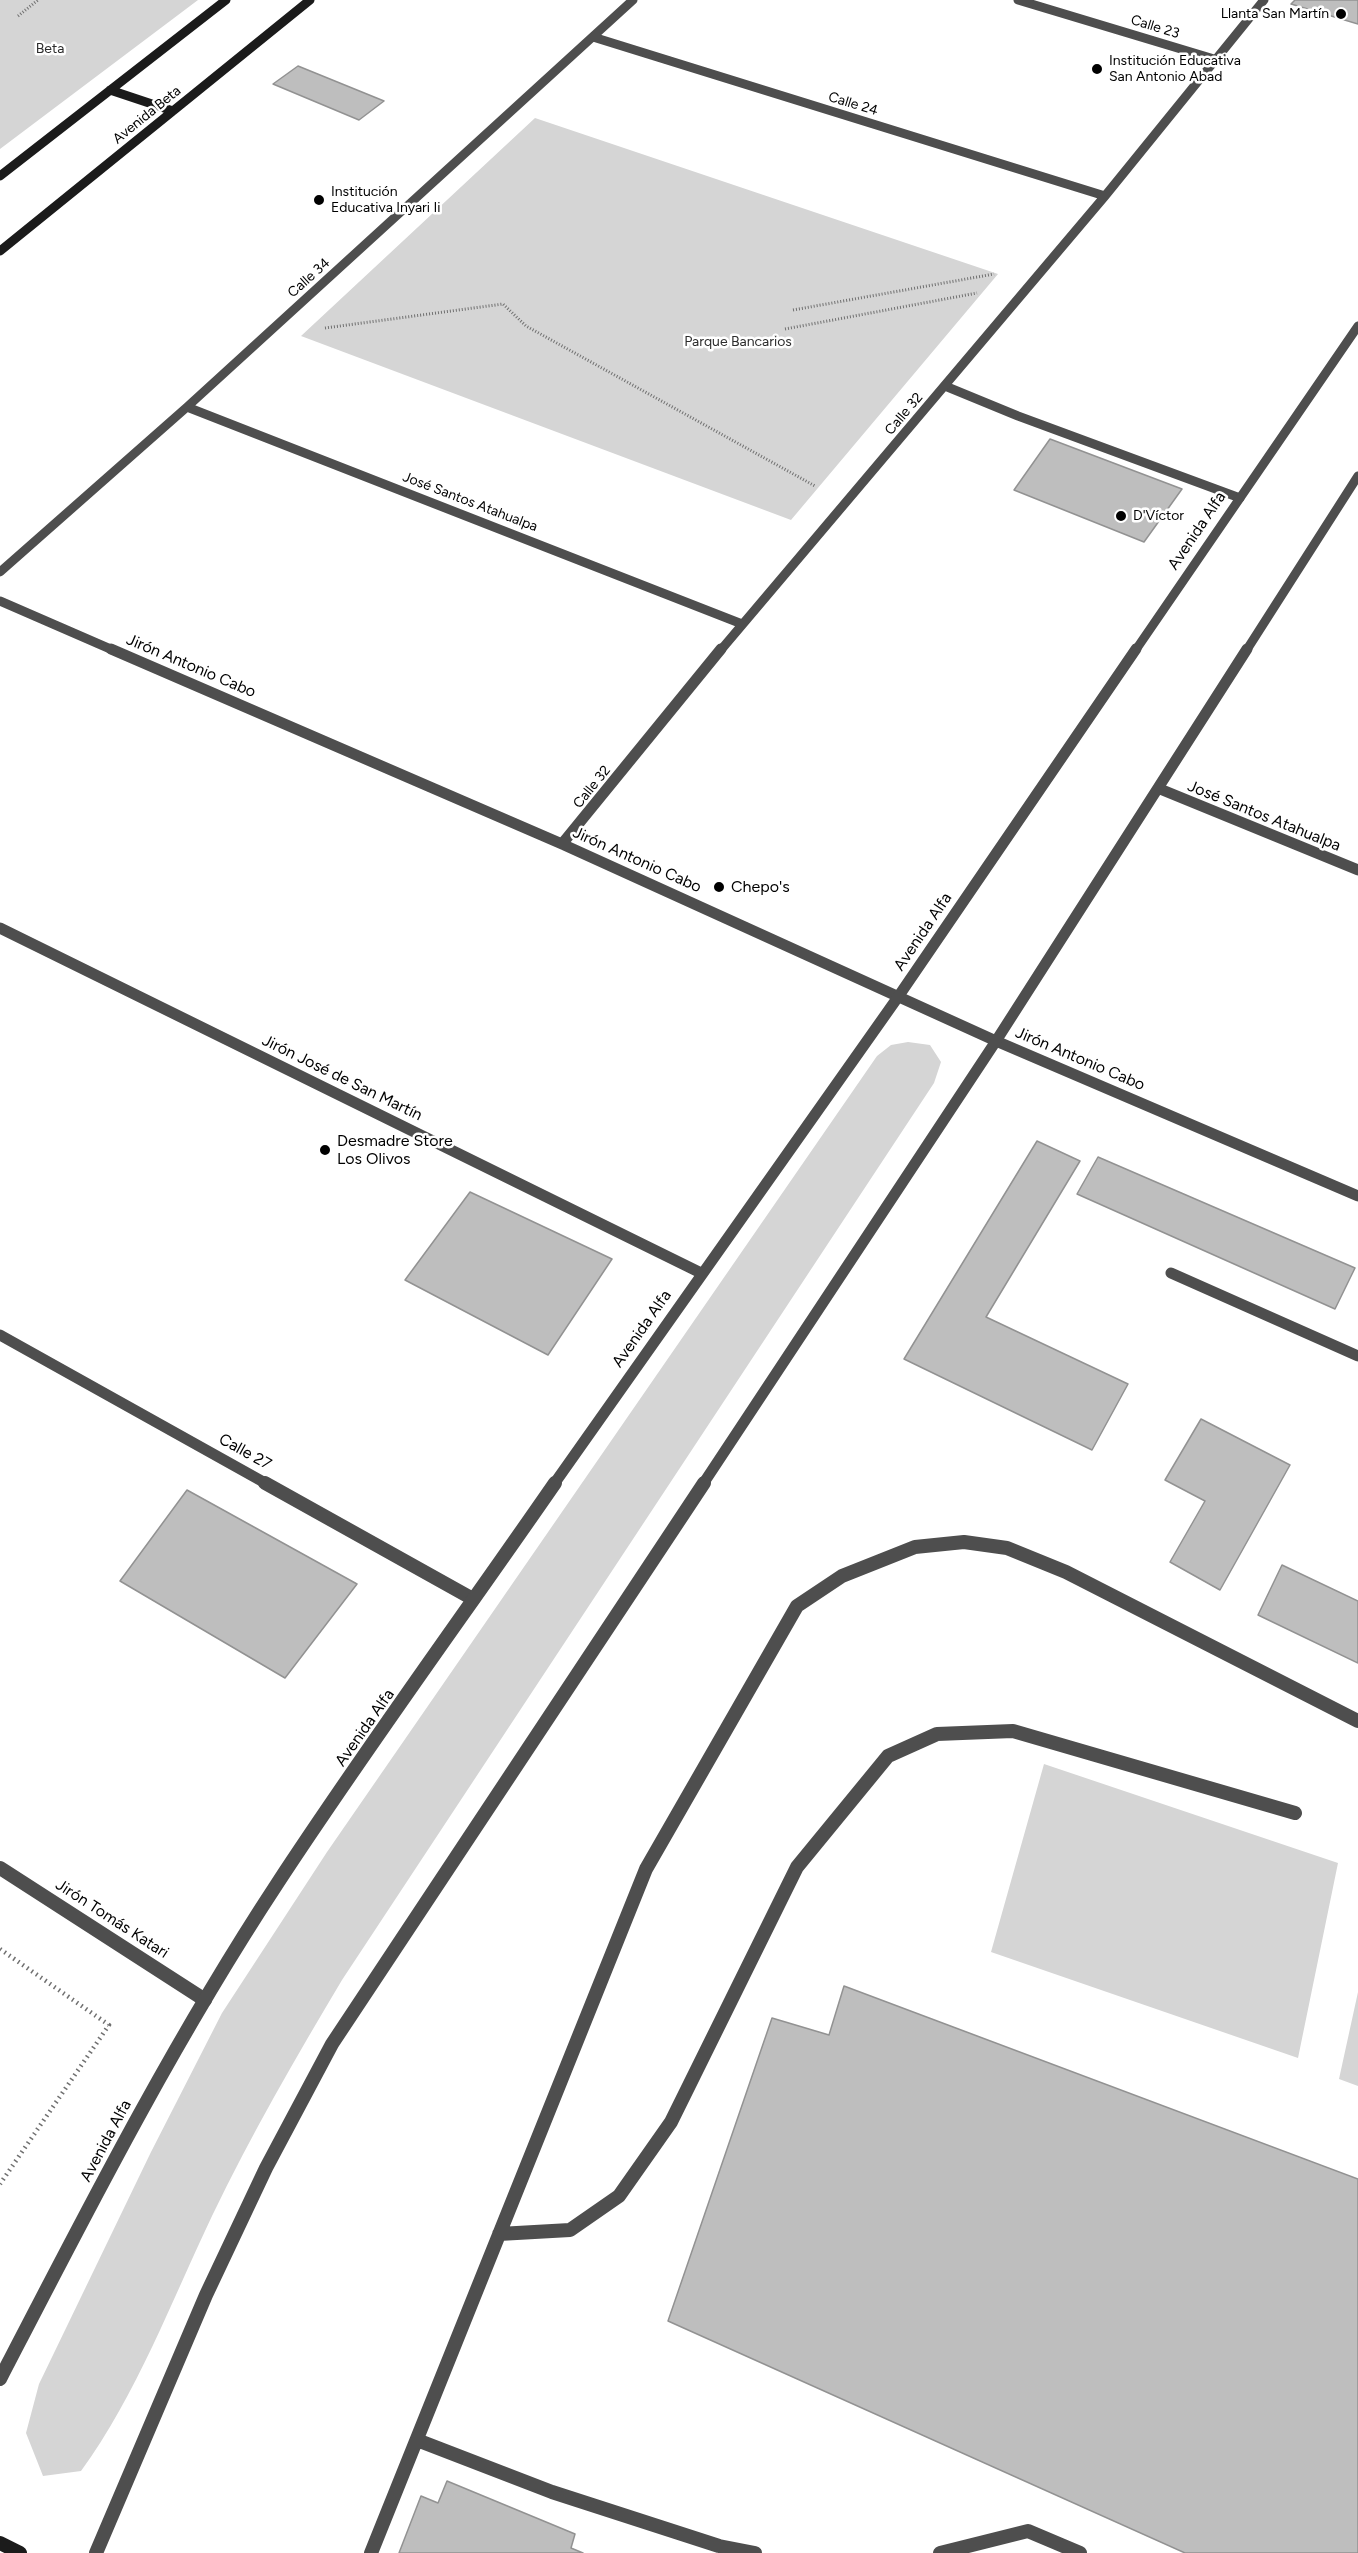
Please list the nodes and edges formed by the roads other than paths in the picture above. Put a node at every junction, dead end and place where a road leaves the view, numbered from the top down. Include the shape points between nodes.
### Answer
1 (226, 0) edge
2 (310, 0) edge
3 (633, 0) edge
4 (1018, 0) edge
5 (1263, 0) edge
6 (593, 37) junction
7 (1214, 59) junction
8 (110, 90) junction
9 (173, 111) junction
10 (0, 176) edge
11 (1105, 196) junction
12 (0, 251) edge
13 (1358, 326) edge
14 (945, 386) junction
15 (187, 407) junction
16 (1358, 476) edge
17 (1240, 498) junction
18 (0, 572) edge
19 (0, 601) edge
20 (742, 624) junction
21 (1160, 789) junction
22 (562, 844) junction
23 (1358, 870) edge
24 (0, 928) edge
25 (898, 997) junction
26 (996, 1041) junction
27 (1358, 1196) edge
28 (701, 1273) junction
29 (1171, 1273) dead end
30 (0, 1335) edge
31 (1358, 1356) edge
32 (473, 1599) junction
33 (1358, 1721) edge
34 (1295, 1813) dead end
35 (0, 1868) edge
36 (205, 2000) junction
37 (499, 2234) junction
38 (0, 2379) edge
39 (417, 2440) junction
40 (0, 2543) edge
41 (20, 2553) edge
42 (96, 2553) edge
43 (371, 2553) edge
44 (755, 2553) edge
45 (940, 2553) edge
46 (1080, 2553) edge

1 - 8 main road
2 - 9 main road, Avenida Beta
3 - 6 street, Calle 34
4 - 7 street, Calle 23
5 - 7 street, Calle 32
6 - 11 street, Calle 24
6 - 15 street, Calle 34
7 - 11 street, Calle 32
8 - 9 main road
8 - 10 main road
9 - 12 main road, Avenida Beta
11 - 14 street, Calle 32
13 - 17 street, Avenida Alfa
14 - 17 street
14 - 20 street, Calle 32
15 - 18 street, Calle 34
15 - 20 street, José Santos Atahualpa
16 - 21 street
17 - 25 street, Avenida Alfa
19 - 22 street, Jirón Antonio Cabo
20 - 22 street, Calle 32
21 - 23 street, José Santos Atahualpa
21 - 26 street
22 - 25 street, Jirón Antonio Cabo
24 - 28 street, Jirón José de San Martín
25 - 26 street, Jirón Antonio Cabo
25 - 28 street, Avenida Alfa
26 - 27 street, Jirón Antonio Cabo
26 - 42 street via 332,2044 284,2131 167,2379
28 - 32 street, Avenida Alfa
29 - 31 street
30 - 32 street, Calle 27
32 - 36 street, Avenida Alfa via 277,1884
33 - 37 street via 1066,1572 1007,1548 964,1542 915,1547 842,1576 797,1606 646,1869
34 - 37 street via 1013,1731 937,1734 888,1756 797,1867 671,2122 619,2196 570,2229
35 - 36 street, Jirón Tomás Katari
36 - 38 street, Avenida Alfa via 127,2134
37 - 39 street
39 - 43 street
39 - 44 street via 563,2495 719,2546
40 - 41 main road
45 - 46 street via 1028,2532

